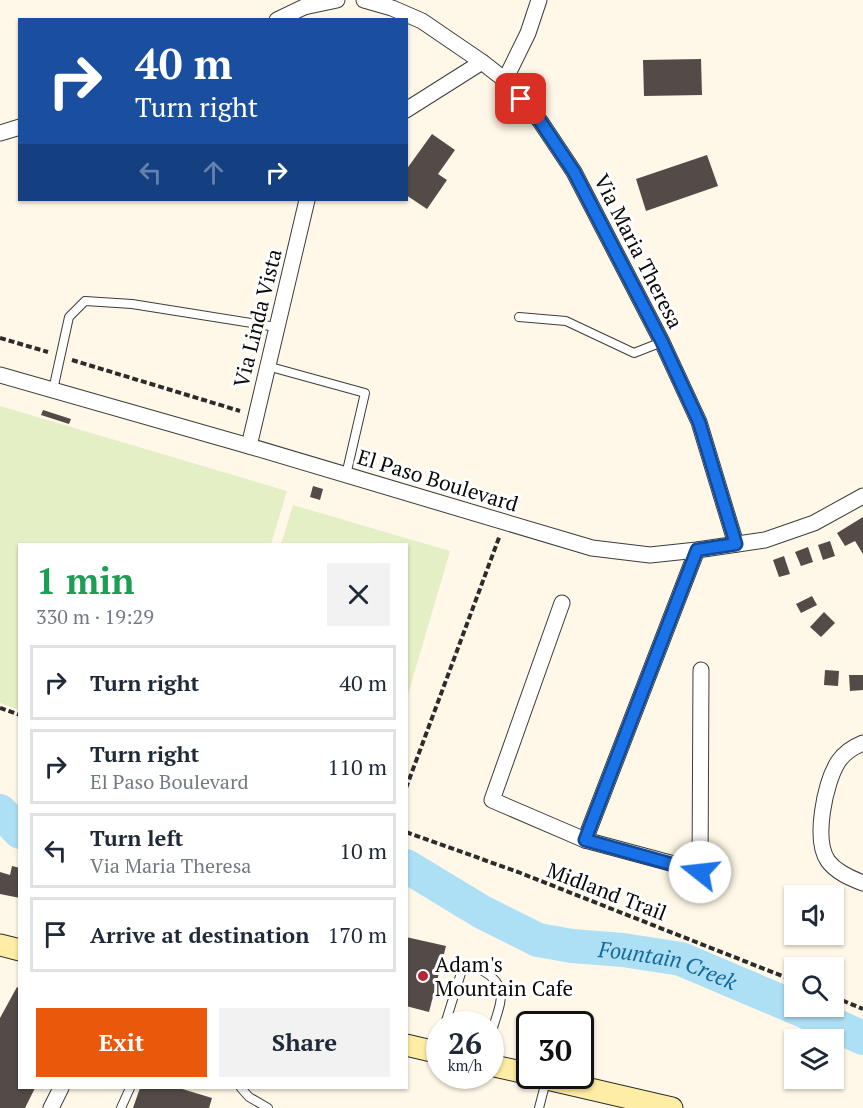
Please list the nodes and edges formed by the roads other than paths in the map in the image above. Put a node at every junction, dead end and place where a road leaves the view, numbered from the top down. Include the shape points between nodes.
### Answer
1 (337, 0) edge
2 (364, 0) edge
3 (539, 0) edge
4 (281, 18) edge
5 (482, 62) junction
6 (505, 80) junction
7 (408, 109) edge
8 (18, 128) edge
9 (0, 133) edge
10 (307, 201) edge
11 (519, 316) dead end
12 (276, 327) junction
13 (662, 342) junction
14 (267, 366) junction
15 (0, 375) edge
16 (53, 390) junction
17 (249, 446) junction
18 (346, 475) junction
19 (863, 496) edge
20 (736, 544) junction
21 (697, 550) junction
22 (562, 603) dead end
23 (701, 670) dead end
24 (863, 743) edge
25 (585, 840) junction
26 (863, 883) edge
27 (0, 945) edge
28 (18, 950) edge
29 (449, 1011) edge
30 (497, 1011) edge
31 (408, 1045) edge
32 (426, 1048) edge
33 (60, 1089) edge
34 (130, 1089) edge
35 (242, 1089) edge
36 (538, 1089) edge
37 (592, 1089) edge
38 (51, 1108) edge
39 (121, 1108) edge
40 (268, 1108) edge
41 (539, 1108) edge
42 (672, 1108) edge

1 - 4 street via 304,7
2 - 5 street, Via Maria Theresa via 422,21
3 - 6 street
5 - 6 street, Via Maria Theresa
5 - 7 street
6 - 13 street, Via Maria Theresa via 540,121 574,172
8 - 9 street
10 - 12 street, Via Linda Vista
11 - 13 lane via 566,321 634,353
12 - 14 street, Via Linda Vista
12 - 16 lane via 132,304 85,301 69,316
13 - 20 street, Via Maria Theresa via 699,422
14 - 17 street, Via Linda Vista
14 - 18 lane via 365,393
15 - 16 street, El Paso Boulevard
16 - 17 street, El Paso Boulevard
17 - 18 street, El Paso Boulevard
18 - 21 street, El Paso Boulevard via 592,548 650,555
19 - 20 street, El Paso Boulevard via 814,523 765,540
20 - 21 street, El Paso Boulevard
21 - 25 street
22 - 25 street via 492,800
23 - 25 street via 700,872
24 - 26 street via 848,751 834,769 826,794 821,835 829,862
27 - 28 main road
29 - 30 lane via 462,970 475,967 499,982 502,991
31 - 32 main road
33 - 38 street
34 - 39 lane
35 - 40 lane
36 - 41 lane
37 - 42 main road

